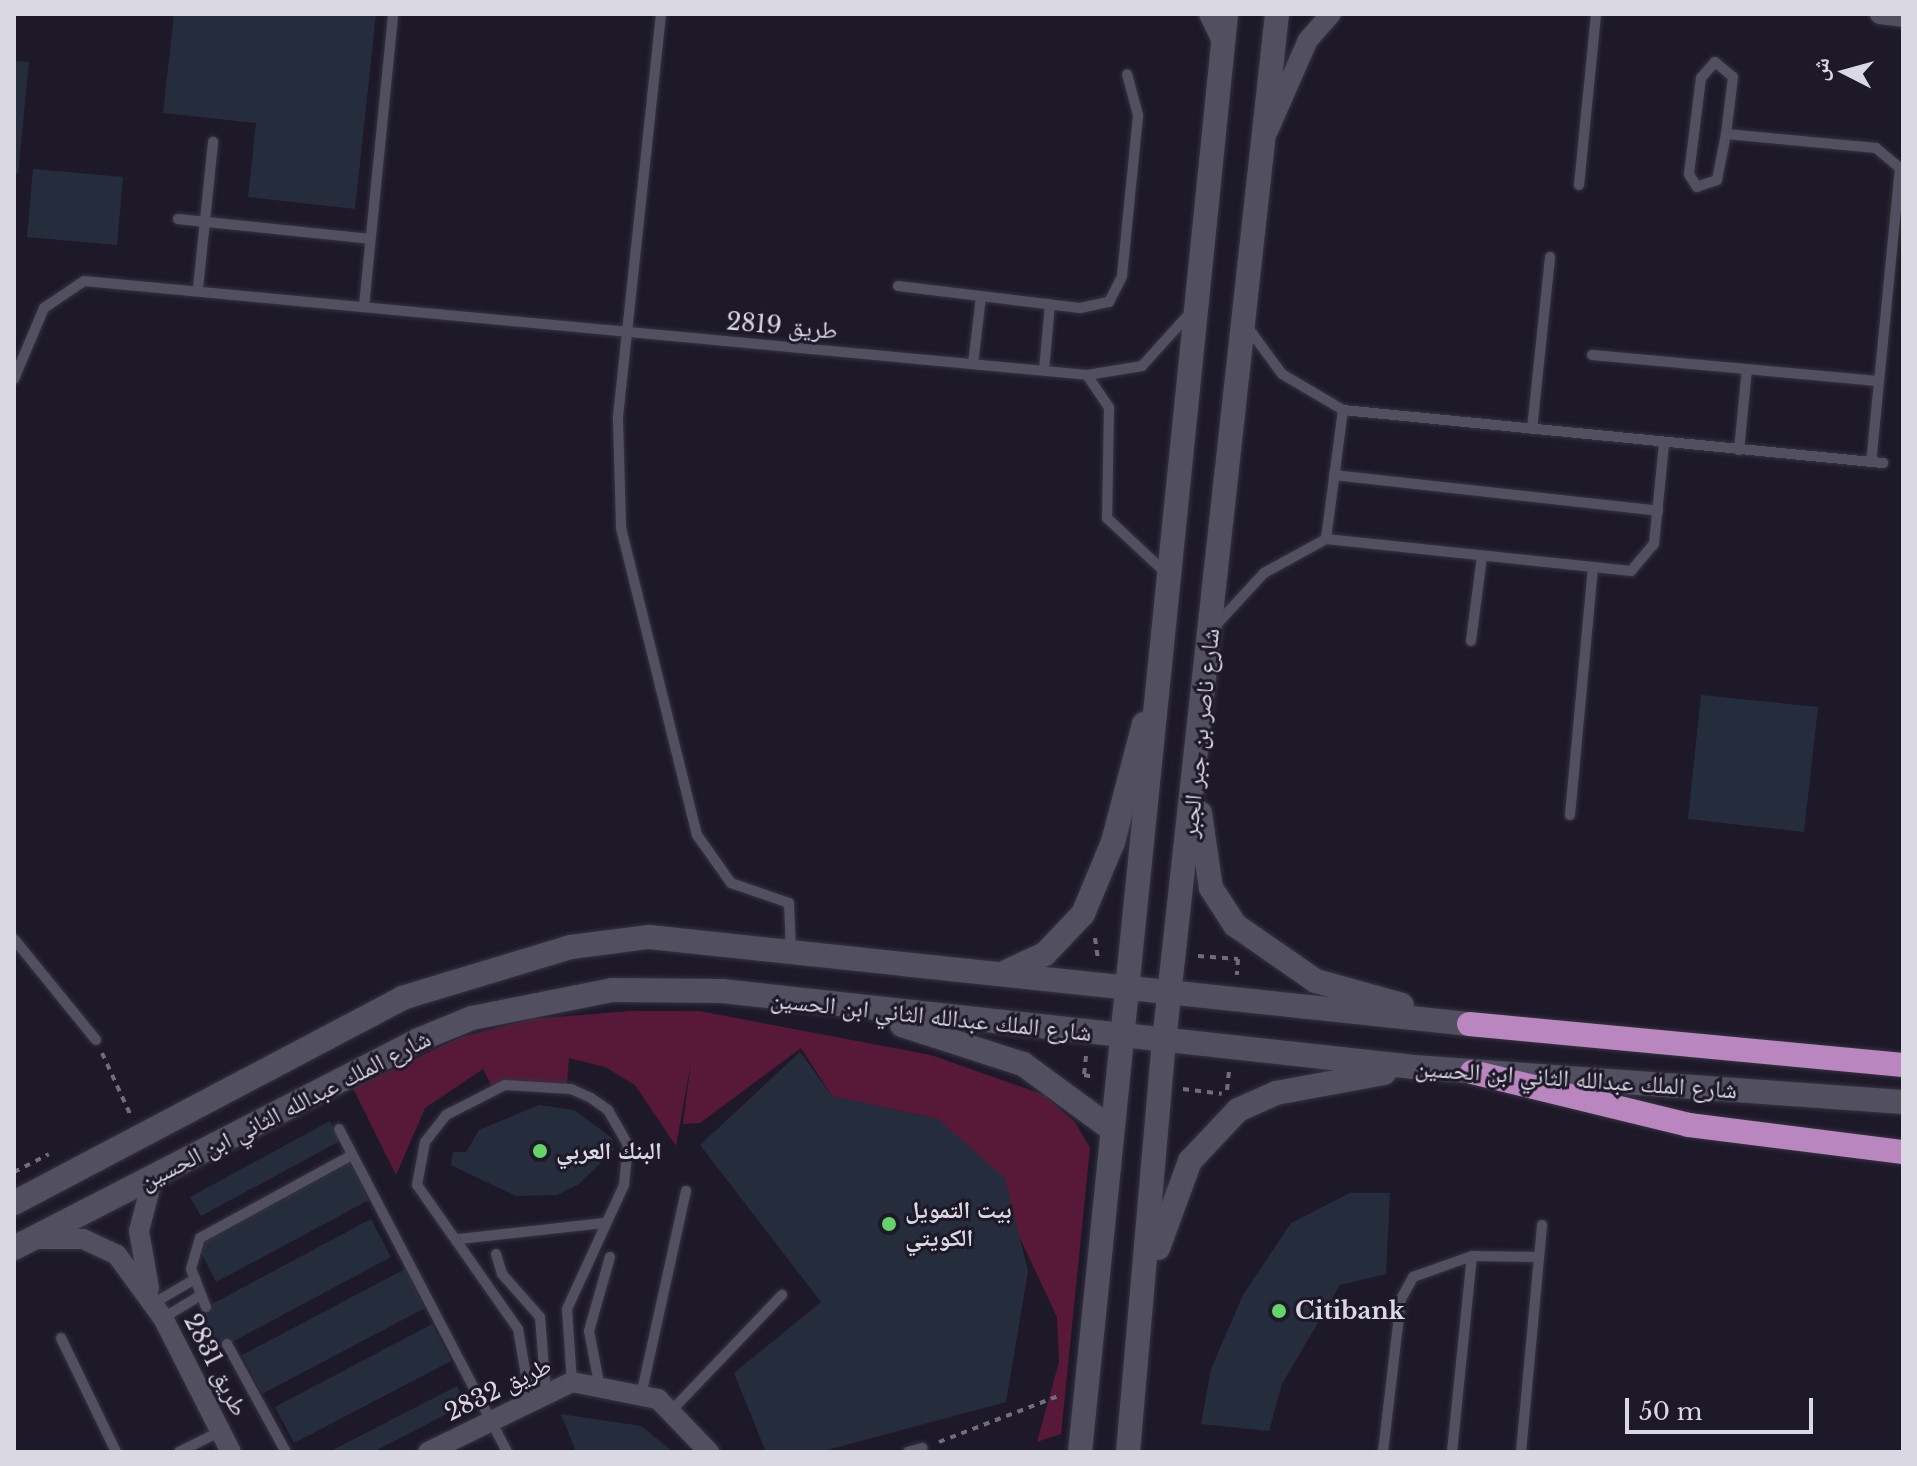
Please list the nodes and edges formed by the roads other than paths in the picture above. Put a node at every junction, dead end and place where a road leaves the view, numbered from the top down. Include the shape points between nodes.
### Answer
1 (393, 14) edge
2 (661, 14) edge
3 (1209, 14) edge
4 (1226, 14) edge
5 (1277, 14) edge
6 (1331, 14) edge
7 (1596, 14) edge
8 (1880, 14) edge
9 (1903, 17) edge
10 (1223, 43) junction
11 (1127, 74) dead end
12 (1726, 134) junction
13 (213, 142) dead end
14 (1264, 142) junction
15 (1579, 185) dead end
16 (178, 219) dead end
17 (205, 222) junction
18 (370, 239) junction
19 (1550, 257) dead end
20 (898, 286) dead end
21 (198, 288) junction
22 (981, 297) junction
23 (1202, 299) junction
24 (1050, 304) junction
25 (364, 306) junction
26 (1246, 324) junction
27 (627, 332) junction
28 (1592, 355) dead end
29 (973, 364) junction
30 (1747, 369) junction
31 (1044, 370) junction
32 (1087, 375) junction
33 (14, 379) edge
34 (1878, 381) junction
35 (1343, 410) junction
36 (1532, 429) junction
37 (1664, 443) junction
38 (1739, 450) junction
39 (1871, 462) junction
40 (1883, 463) dead end
41 (1334, 475) junction
42 (1658, 511) junction
43 (1326, 539) junction
44 (1482, 556) junction
45 (1593, 568) junction
46 (1174, 580) junction
47 (1211, 631) junction
48 (1471, 641) dead end
49 (1163, 660) junction
50 (1198, 762) junction
51 (1570, 815) dead end
52 (14, 939) edge
53 (791, 951) junction
54 (1005, 973) junction
55 (1126, 986) junction
56 (1169, 990) junction
57 (850, 1008) junction
58 (1469, 1024) junction
59 (1120, 1037) junction
60 (96, 1040) road end
61 (1164, 1041) junction
62 (1903, 1065) edge
63 (1414, 1067) junction
64 (1472, 1072) junction
65 (1903, 1102) edge
66 (1110, 1128) junction
67 (339, 1129) dead end
68 (1903, 1152) edge
69 (352, 1155) junction
70 (153, 1177) junction
71 (686, 1191) dead end
72 (14, 1203) edge
73 (604, 1223) junction
74 (1542, 1225) dead end
75 (459, 1239) junction
76 (22, 1244) edge
77 (496, 1254) dead end
78 (1472, 1256) junction
79 (610, 1257) dead end
80 (1537, 1257) junction
81 (195, 1279) junction
82 (201, 1295) junction
83 (782, 1295) dead end
84 (206, 1307) dead end
85 (158, 1310) junction
86 (61, 1338) dead end
87 (227, 1344) dead end
88 (1137, 1346) junction
89 (572, 1382) junction
90 (599, 1383) junction
91 (642, 1391) junction
92 (538, 1396) junction
93 (673, 1409) junction
94 (486, 1422) junction
95 (221, 1431) junction
96 (922, 1448) road end
97 (116, 1452) edge
98 (179, 1452) edge
99 (231, 1452) edge
100 (286, 1452) edge
101 (428, 1452) edge
102 (507, 1452) edge
103 (709, 1452) edge
104 (908, 1452) edge
105 (1080, 1452) edge
106 (1128, 1452) edge
107 (1383, 1452) edge
108 (1452, 1452) edge
109 (1521, 1452) edge

1 - 18 lane
2 - 27 lane
3 - 10 street
4 - 10 main road, شارع ناصر بن جبر الجبر
5 - 14 main road, شارع ناصر بن جبر الجبر
6 - 14 street via 1308,40
7 - 15 lane
8 - 9 street
10 - 23 main road, شارع ناصر بن جبر الجبر
11 - 24 lane via 1138,115 1119,290 1095,309
12 - 12 lane via 1733,77 1715,62 1701,78 1689,174 1697,187 1717,180
12 - 34 lane via 1892,155 1901,184
13 - 17 lane
14 - 26 main road, شارع ناصر بن جبر الجبر
16 - 17 lane
17 - 18 lane
17 - 21 lane
18 - 25 lane
19 - 36 lane
20 - 22 lane
21 - 25 lane, طريق 2819
21 - 33 lane, طريق 2819 via 84,281 60,291 25,341
22 - 24 lane
22 - 29 lane
23 - 32 lane, طريق 2819 via 1142,366
23 - 46 main road, شارع ناصر بن جبر الجبر
24 - 31 lane
25 - 27 lane, طريق 2819
26 - 35 lane via 1291,381
26 - 47 main road, شارع ناصر بن جبر الجبر
27 - 29 lane, طريق 2819
27 - 53 lane via 616,455 621,528 697,835 731,883 789,903
28 - 30 lane
29 - 31 lane, طريق 2819
30 - 34 lane
30 - 38 lane
31 - 32 lane, طريق 2819
32 - 46 lane via 1109,408 1107,518
34 - 39 lane
35 - 36 lane
35 - 41 lane
36 - 37 lane
37 - 38 lane
37 - 42 lane
38 - 39 lane
39 - 40 lane
41 - 42 lane
41 - 43 lane
42 - 45 lane via 1642,566
43 - 44 lane
43 - 47 lane via 1264,573
44 - 45 lane
44 - 48 lane
45 - 51 lane
46 - 49 main road, شارع ناصر بن جبر الجبر
47 - 50 main road, شارع ناصر بن جبر الجبر
49 - 54 main road via 1113,842 1083,914 1045,954
49 - 55 main road, شارع ناصر بن جبر الجبر
50 - 56 main road, شارع ناصر بن جبر الجبر
50 - 58 main road via 1211,888 1235,925 1316,981
52 - 60 lane
53 - 54 main road, شارع الملك عبدالله الثاني ابن الحسين
53 - 72 main road, شارع الملك عبدالله الثاني ابن الحسين via 649,937 571,947 458,977 402,998
54 - 55 main road, شارع الملك عبدالله الثاني ابن الحسين
55 - 56 main road, شارع الملك عبدالله الثاني ابن الحسين
55 - 59 main road, شارع ناصر بن جبر الجبر
56 - 58 main road, شارع الملك عبدالله الثاني ابن الحسين
56 - 61 main road, شارع ناصر بن جبر الجبر
57 - 59 main road, شارع الملك عبدالله الثاني ابن الحسين
57 - 66 main road via 1023,1064 1069,1091
57 - 70 main road, شارع الملك عبدالله الثاني ابن الحسين via 722,991 612,990 472,1018
58 - 62 highway
59 - 61 main road, شارع الملك عبدالله الثاني ابن الحسين
59 - 66 main road, شارع ناصر بن جبر الجبر
61 - 63 main road, شارع الملك عبدالله الثاني ابن الحسين
61 - 88 main road, شارع ناصر بن جبر الجبر
63 - 64 main road, شارع الملك عبدالله الثاني ابن الحسين
63 - 88 main road via 1276,1093 1218,1126 1190,1161 1165,1216
64 - 65 main road, شارع الملك عبدالله الثاني ابن الحسين
64 - 68 highway via 1689,1125
66 - 105 main road, شارع ناصر بن جبر الجبر
67 - 69 lane
69 - 81 lane via 200,1238 191,1258
69 - 94 lane
70 - 76 main road, شارع الملك عبدالله الثاني ابن الحسين
70 - 85 street, طريق 2831 via 139,1231
71 - 91 lane
73 - 75 lane
73 - 75 lane via 627,1165 620,1126 571,1089 505,1085 446,1115 417,1162 426,1205
73 - 89 lane via 567,1309
74 - 80 lane
75 - 92 lane via 518,1329
76 - 85 street, طريق 2831 via 83,1239 107,1247
77 - 92 lane via 502,1274 540,1317
78 - 80 lane
78 - 107 lane via 1413,1277 1401,1299
78 - 108 lane
79 - 90 lane via 589,1331
80 - 109 lane
81 - 82 lane
81 - 85 lane
82 - 84 lane
82 - 85 lane
83 - 93 lane
85 - 95 street, طريق 2831
86 - 97 lane
87 - 100 lane
88 - 106 main road, شارع ناصر بن جبر الجبر
89 - 90 street, طريق 2832
89 - 92 street, طريق 2832
90 - 91 street, طريق 2832
91 - 93 street, طريق 2832
92 - 94 street, طريق 2832
93 - 103 street, طريق 2832
94 - 101 street, طريق 2832
94 - 102 lane
95 - 98 lane
95 - 99 street, طريق 2831
96 - 104 lane

